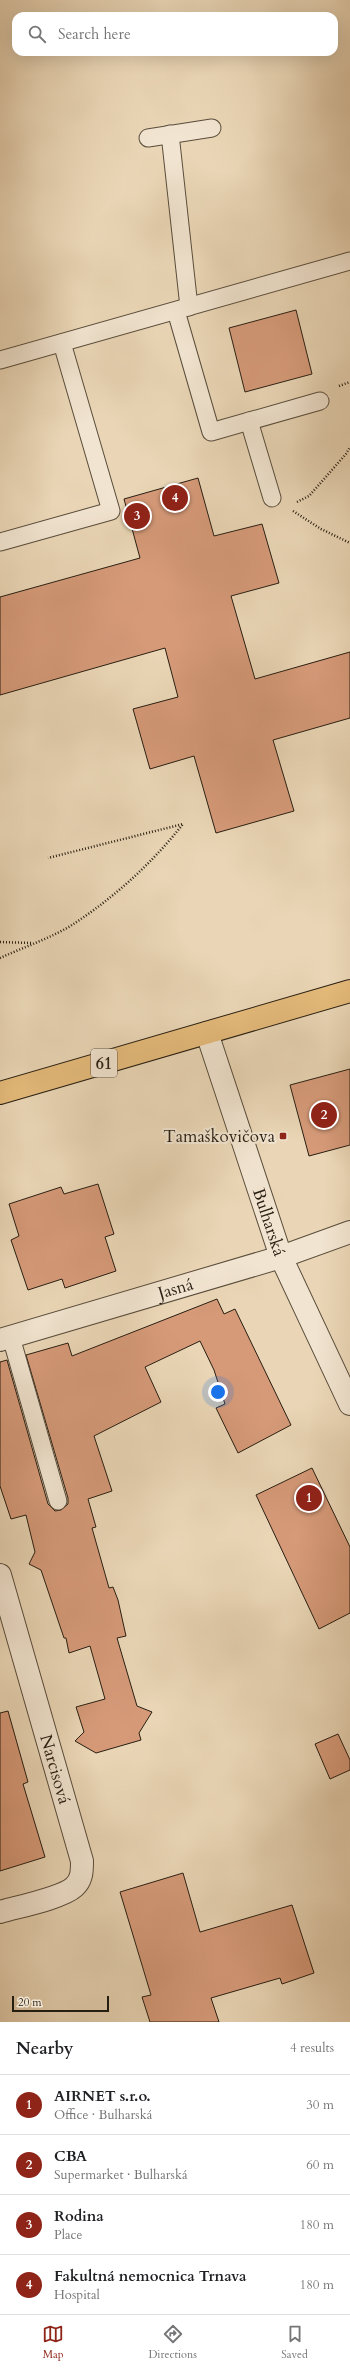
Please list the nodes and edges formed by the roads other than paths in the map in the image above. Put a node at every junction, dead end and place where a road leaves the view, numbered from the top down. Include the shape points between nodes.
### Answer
1 (212, 128) dead end
2 (170, 134) junction
3 (148, 138) dead end
4 (350, 261) edge
5 (182, 309) junction
6 (62, 343) junction
7 (0, 360) edge
8 (320, 401) dead end
9 (249, 421) junction
10 (272, 498) road end
11 (0, 542) edge
12 (350, 991) edge
13 (207, 1033) junction
14 (0, 1093) edge
15 (350, 1232) edge
16 (281, 1257) junction
17 (5, 1339) edge
18 (350, 1404) edge
19 (58, 1501) dead end
20 (0, 1575) edge
21 (0, 1912) edge

1 - 2 lane
2 - 3 lane
2 - 5 lane
4 - 5 lane
5 - 6 lane
5 - 9 lane via 211,432
6 - 7 lane
6 - 11 lane via 111,511
8 - 9 lane
9 - 10 lane
12 - 13 main road, 61
13 - 14 main road, 61
13 - 16 street, Bulharská
15 - 16 street, Jasná
16 - 17 street, Jasná
16 - 18 street, Bulharská
17 - 19 lane
20 - 21 street, Narcisová via 82,1861 82,1875 74,1887 60,1894

